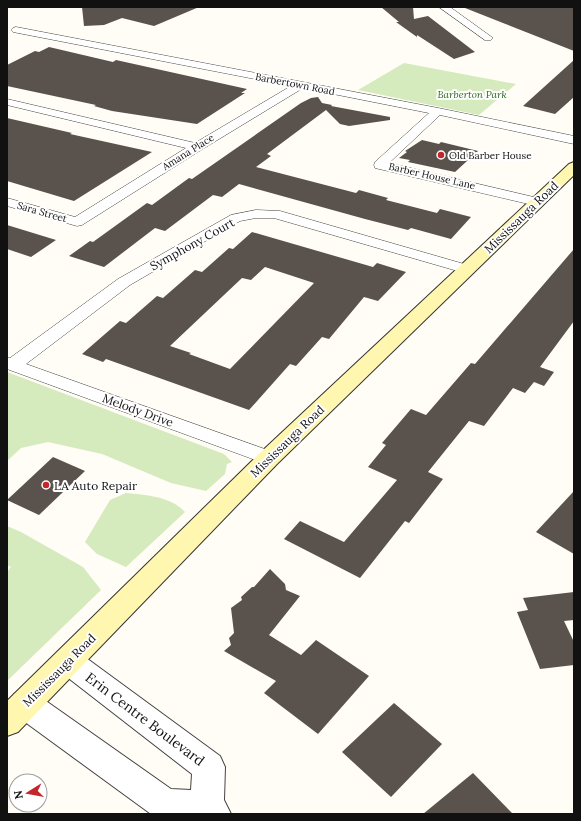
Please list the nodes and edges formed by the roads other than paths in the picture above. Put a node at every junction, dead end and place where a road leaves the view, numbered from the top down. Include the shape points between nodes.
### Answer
1 (444, 7) edge
2 (16, 30) dead end
3 (488, 38) dead end
4 (301, 85) junction
5 (7, 102) edge
6 (438, 111) junction
7 (574, 140) edge
8 (197, 147) junction
9 (574, 167) edge
10 (7, 202) edge
11 (537, 202) junction
12 (77, 222) joint
13 (466, 269) junction
14 (10, 364) edge
15 (269, 458) junction
16 (68, 661) junction
17 (16, 713) edge
18 (211, 811) edge

1 - 3 street
2 - 4 street, Barbertown Road
4 - 6 street, Barbertown Road
4 - 8 street, Amana Place
5 - 8 street
6 - 7 street, Barbertown Road
6 - 11 street, Barber House Lane via 380,165
8 - 12 street, Amana Place
9 - 11 main road, Mississauga Road
10 - 12 street, Sara Street
11 - 13 main road, Mississauga Road
13 - 14 street, Symphony Court via 275,214 236,218 124,282
13 - 15 main road, Mississauga Road
14 - 15 street, Melody Drive
15 - 16 main road, Mississauga Road
16 - 17 main road, Mississauga Road
16 - 18 street, Erin Centre Boulevard via 209,767
17 - 18 street, Erin Centre Boulevard via 166,805

